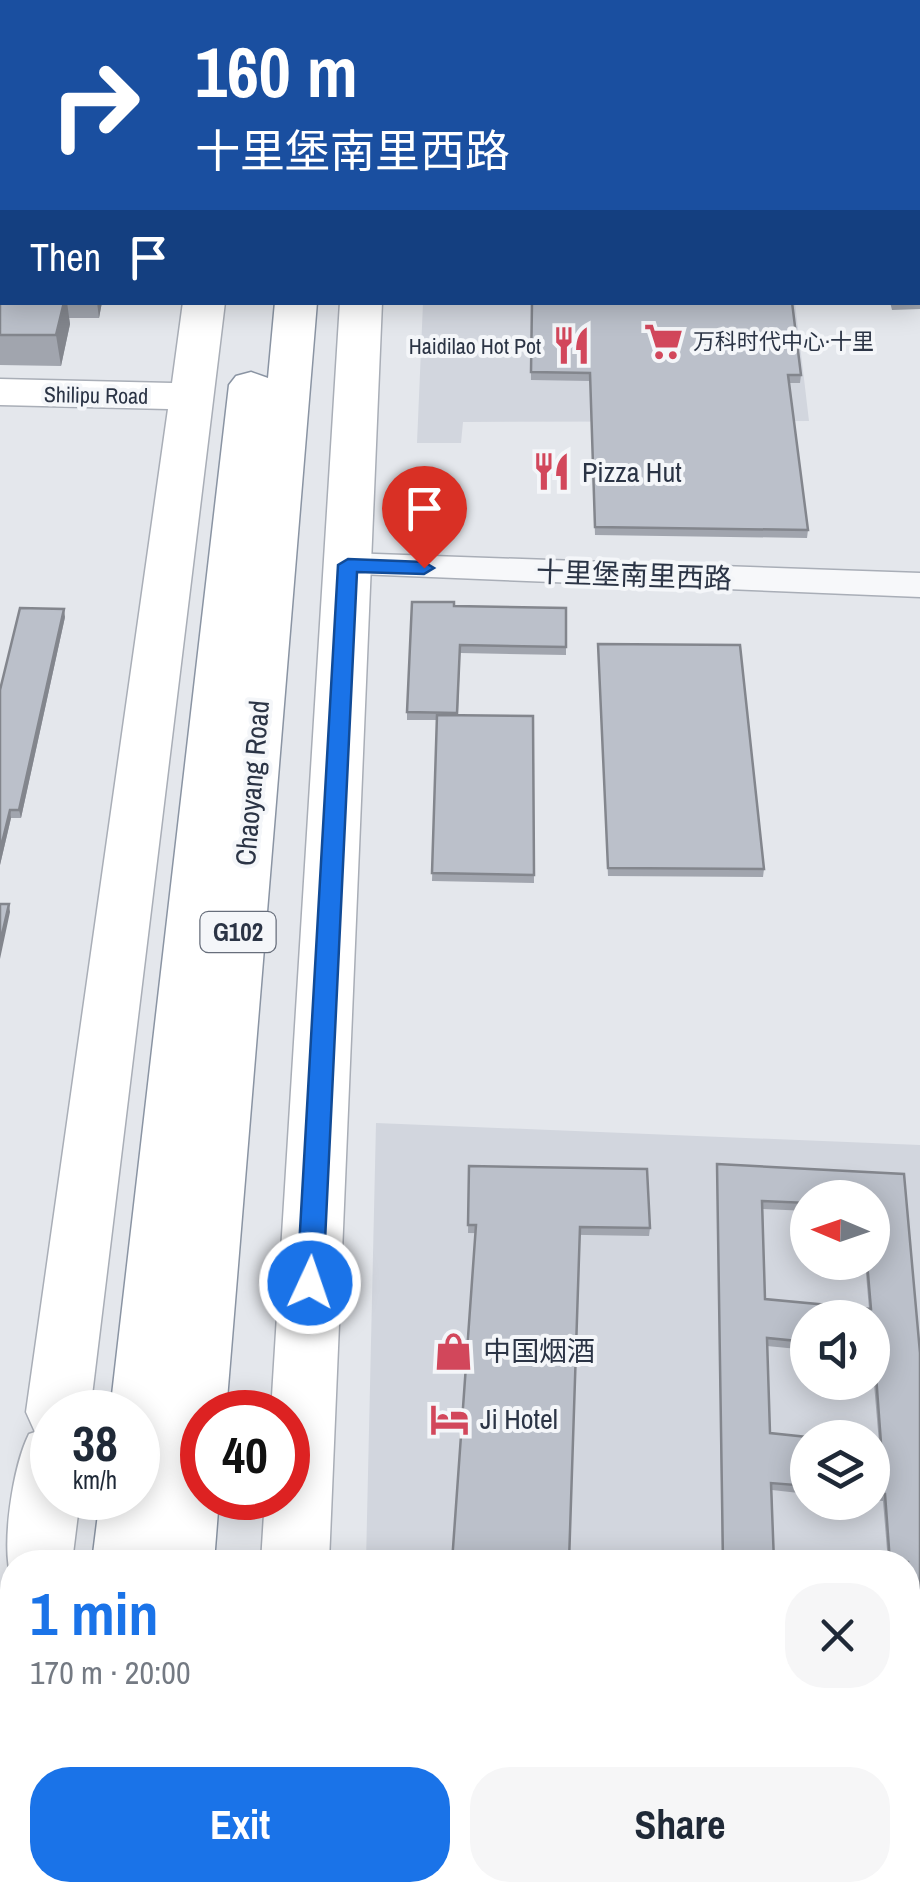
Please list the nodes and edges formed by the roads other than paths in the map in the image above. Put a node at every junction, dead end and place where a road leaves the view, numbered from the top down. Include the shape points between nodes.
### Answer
1 (204, 305) edge
2 (259, 305) edge
3 (296, 305) edge
4 (361, 305) edge
5 (0, 392) edge
6 (192, 397) junction
7 (348, 565) junction
8 (920, 585) edge
9 (61, 1390) edge
10 (145, 1390) edge
11 (43, 1520) edge
12 (131, 1520) edge
13 (40, 1550) edge
14 (127, 1550) edge
15 (181, 1550) edge
16 (297, 1550) edge

1 - 6 main road
2 - 10 main road, Chaoyang Road / G102
3 - 15 main road, Chaoyang Road / G102
4 - 7 main road
5 - 6 main road, Shilipu Road
6 - 9 main road
7 - 8 street, 十里堡南里西路
7 - 16 main road
11 - 13 main road
12 - 14 main road

